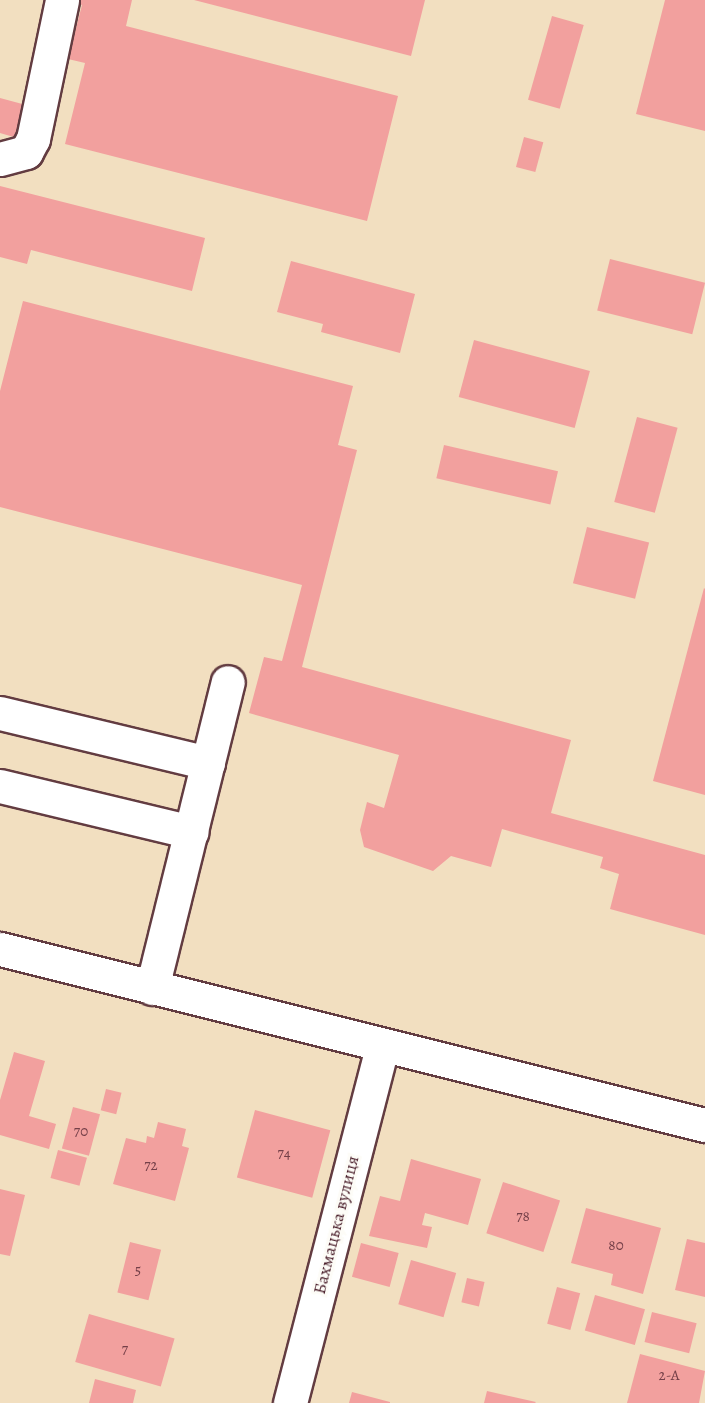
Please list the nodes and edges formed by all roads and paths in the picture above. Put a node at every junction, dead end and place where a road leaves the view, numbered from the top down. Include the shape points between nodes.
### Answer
1 (62, 0) edge
2 (0, 159) edge
3 (228, 682) dead end
4 (0, 713) edge
5 (208, 763) junction
6 (0, 786) edge
7 (192, 832) junction
8 (0, 949) edge
9 (152, 988) junction
10 (382, 1046) junction
11 (705, 1125) edge
12 (290, 1403) edge

1 - 2 main road via 33,139 26,152
3 - 5 main road
4 - 5 main road
5 - 7 main road
6 - 7 main road
7 - 9 main road
8 - 9 main road
9 - 10 main road
10 - 11 main road
10 - 12 main road, Бахмацька вулиця

